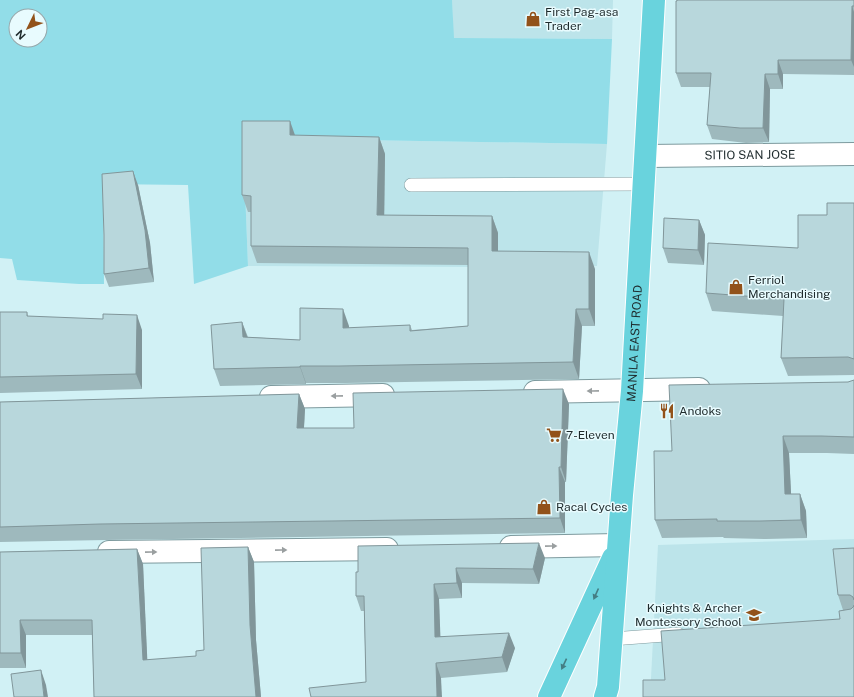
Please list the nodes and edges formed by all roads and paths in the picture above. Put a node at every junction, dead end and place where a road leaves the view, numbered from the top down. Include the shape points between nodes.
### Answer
1 (654, 0) edge
2 (854, 154) edge
3 (646, 156) junction
4 (644, 184) junction
5 (411, 185) dead end
6 (719, 389) edge
7 (632, 390) junction
8 (519, 392) edge
9 (400, 395) edge
10 (249, 398) edge
11 (618, 545) junction
12 (490, 547) edge
13 (402, 548) edge
14 (91, 553) edge
15 (690, 633) edge
16 (612, 639) junction
17 (607, 692) edge
18 (549, 697) edge

1 - 3 main road, MANILA EAST ROAD
2 - 3 street, SITIO SAN JOSE
3 - 4 main road, MANILA EAST ROAD
4 - 5 lane
4 - 7 main road, MANILA EAST ROAD
6 - 7 street
7 -> 8 street
7 - 11 main road, MANILA EAST ROAD
9 -> 10 street
12 -> 11 street
11 - 16 main road, MANILA EAST ROAD
11 -> 18 main road
14 -> 13 street
15 - 16 lane
16 - 17 main road, MANILA EAST ROAD

